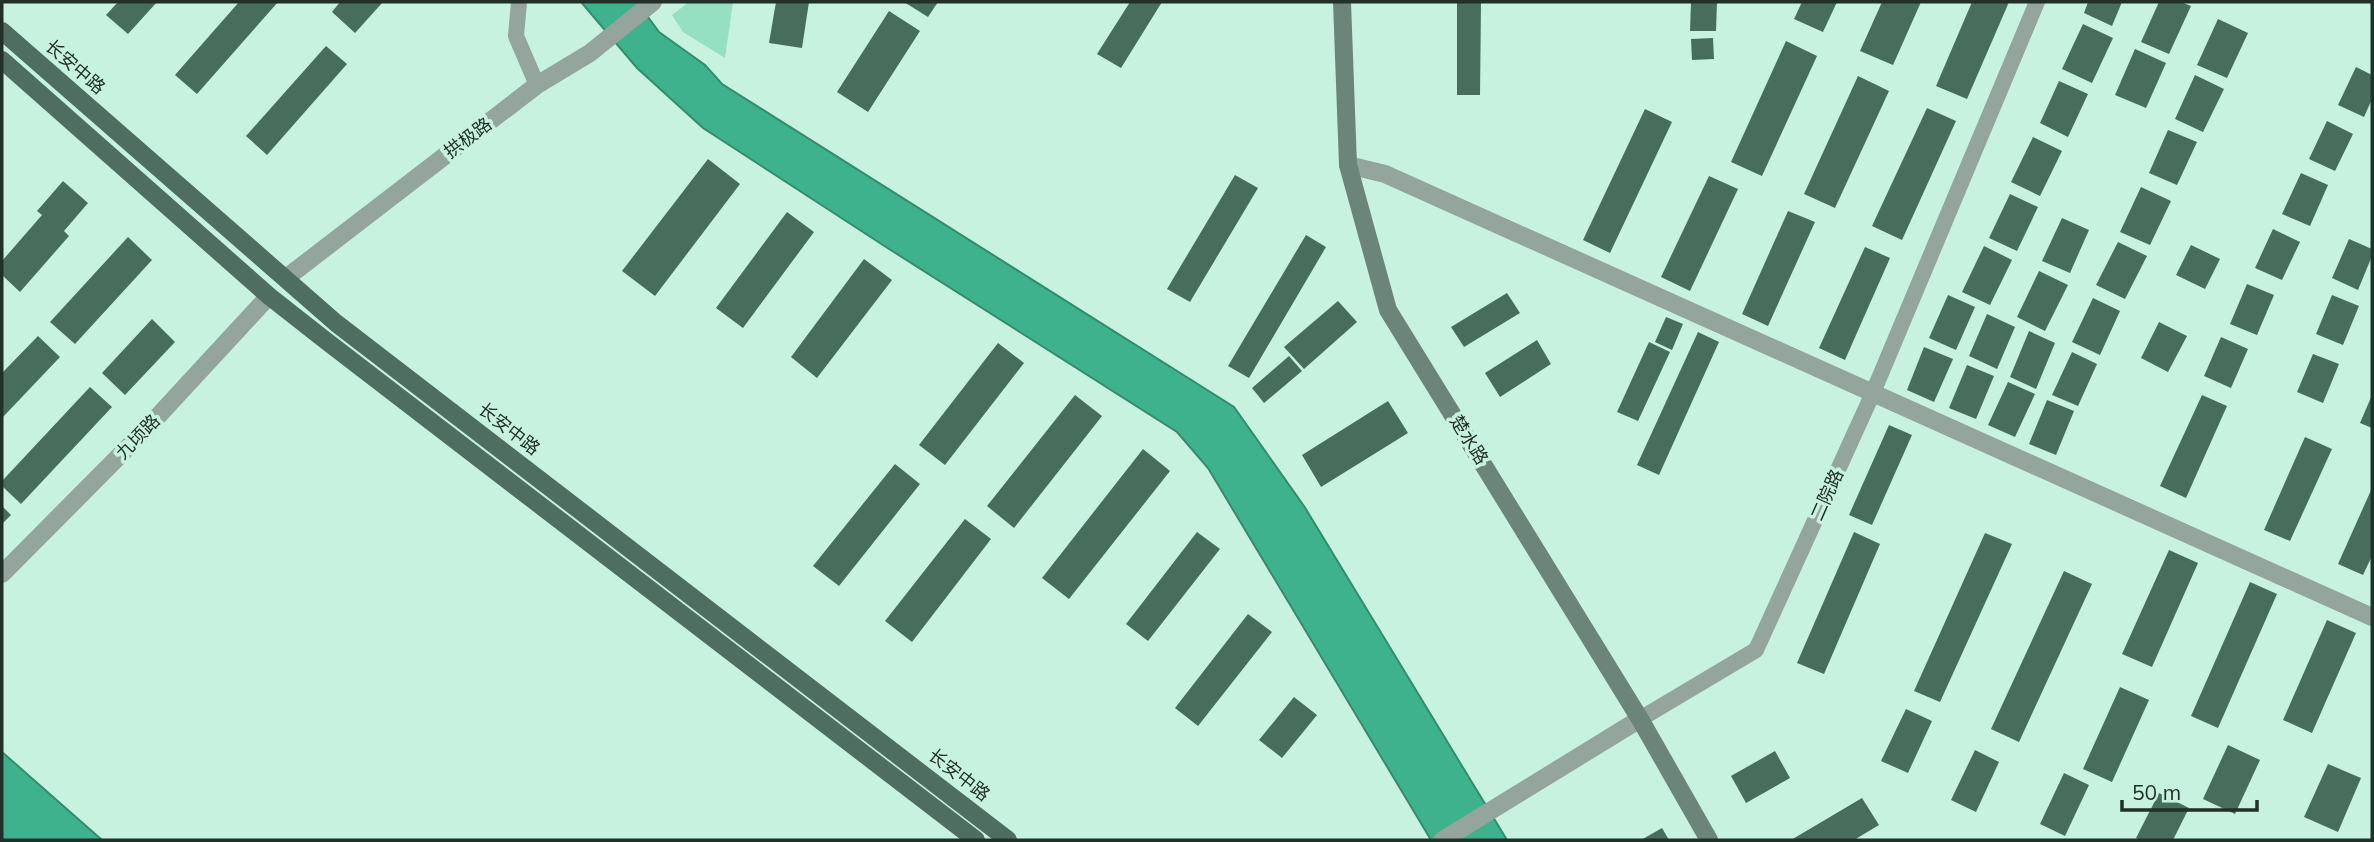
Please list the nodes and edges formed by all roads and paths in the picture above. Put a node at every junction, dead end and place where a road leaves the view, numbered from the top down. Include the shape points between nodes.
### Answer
1 (519, 2) edge
2 (653, 2) edge
3 (1342, 2) edge
4 (2037, 2) edge
5 (2, 31) edge
6 (2, 60) edge
7 (537, 85) junction
8 (1348, 165) junction
9 (286, 278) junction
10 (269, 296) junction
11 (1872, 395) junction
12 (2, 574) edge
13 (2372, 617) edge
14 (1640, 719) junction
15 (976, 840) edge
16 (1008, 840) edge
17 (1443, 840) edge
18 (1710, 840) edge

1 - 7 street via 516,36
2 - 7 street, 拱极路 via 590,53
3 - 8 main road, 楚水路
4 - 11 street, 二院路
5 - 9 main road, 长安中路
6 - 10 main road
7 - 9 street, 拱极路
8 - 11 street via 1385,174
8 - 14 main road, 楚水路 via 1388,310
9 - 10 street
9 - 16 main road, 长安中路 via 336,323
10 - 12 street, 九顷路
10 - 15 main road
11 - 13 street
11 - 14 street, 二院路 via 1756,650
14 - 17 street, 二院路
14 - 18 main road, 楚水路

